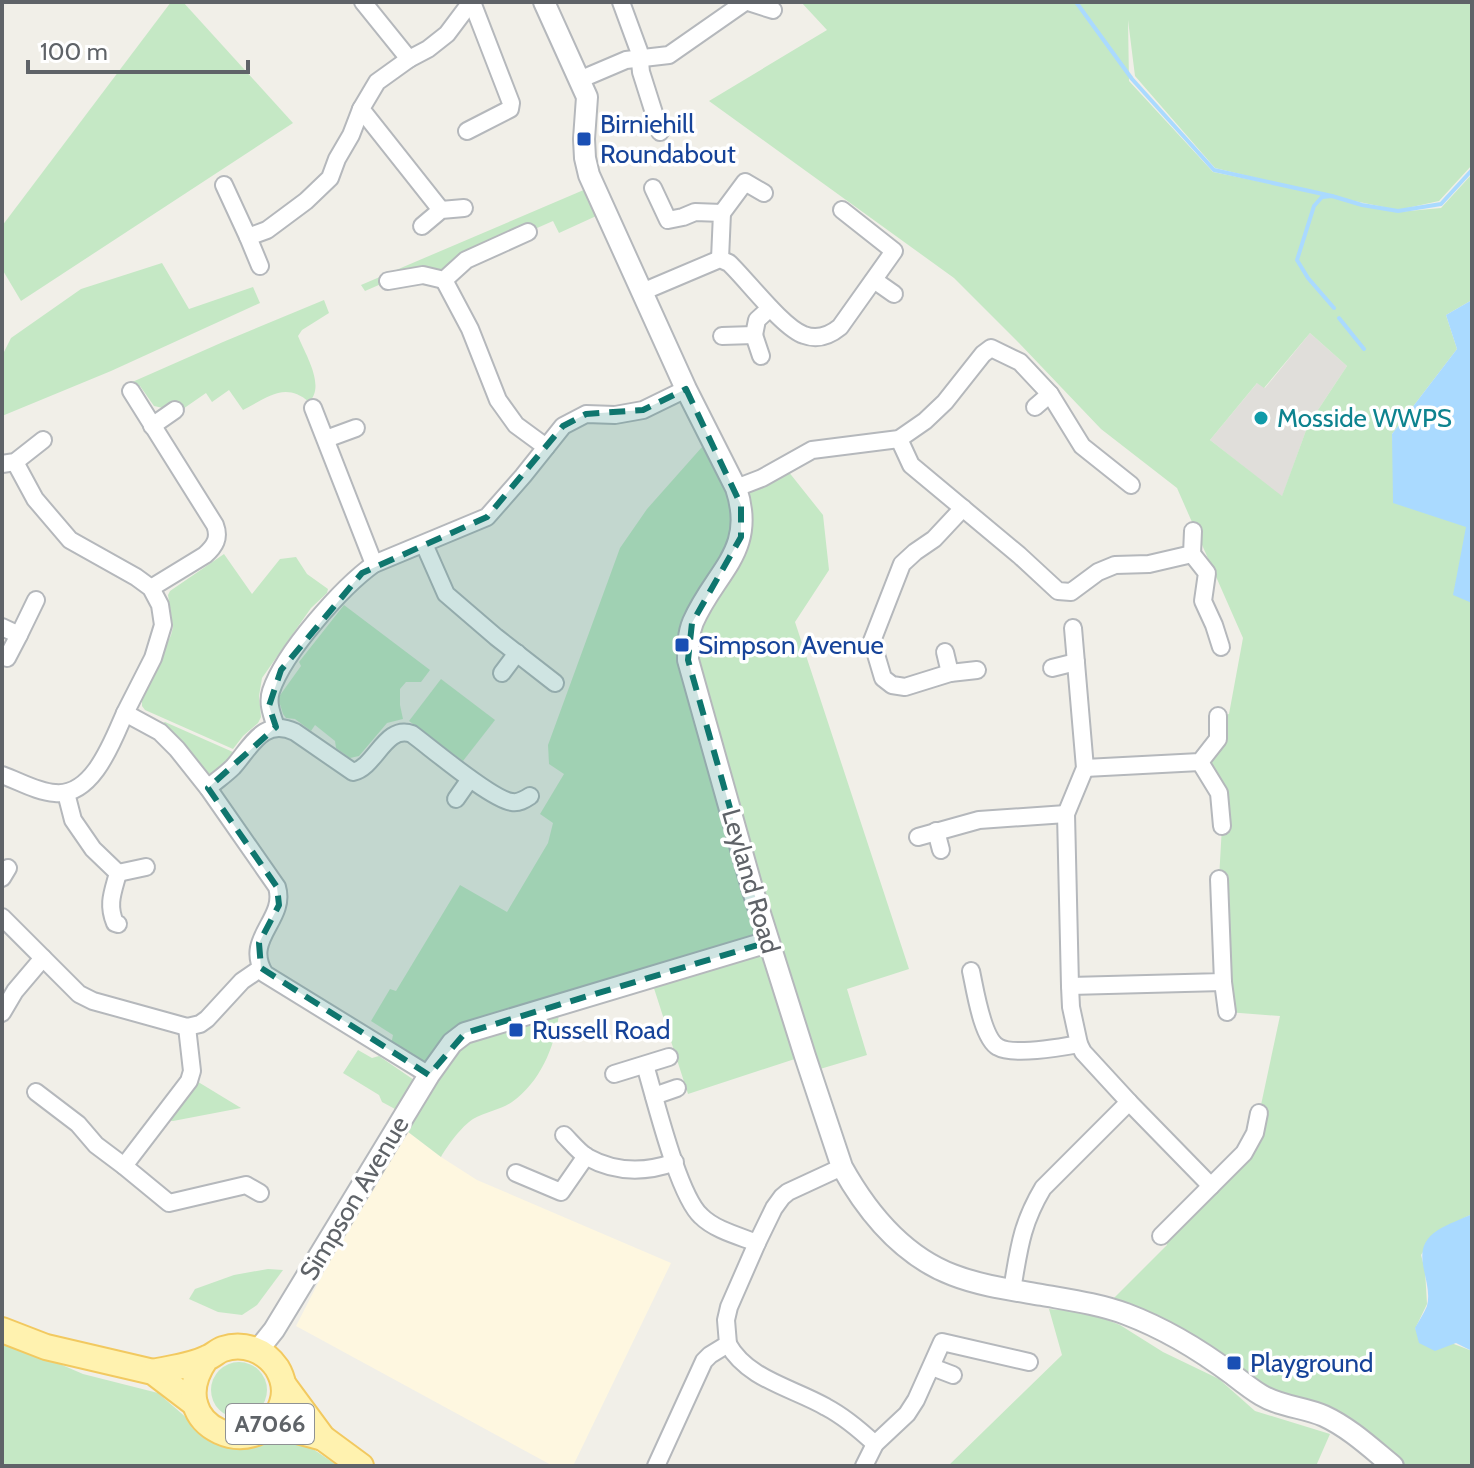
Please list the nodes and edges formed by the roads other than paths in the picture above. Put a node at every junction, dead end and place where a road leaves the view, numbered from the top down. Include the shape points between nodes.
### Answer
1 (363, 2) edge
2 (472, 2) edge
3 (544, 2) edge
4 (621, 2) edge
5 (747, 2) edge
6 (773, 10) dead end
7 (639, 58) junction
8 (409, 59) junction
9 (579, 80) junction
10 (361, 109) junction
11 (467, 131) dead end
12 (660, 132) dead end
13 (224, 185) dead end
14 (653, 188) dead end
15 (764, 193) dead end
16 (464, 208) dead end
17 (441, 210) junction
18 (842, 210) dead end
19 (722, 213) junction
20 (422, 226) dead end
21 (528, 232) dead end
22 (248, 237) junction
23 (720, 259) junction
24 (260, 266) dead end
25 (444, 280) junction
26 (874, 280) junction
27 (388, 281) dead end
28 (642, 292) junction
29 (894, 294) dead end
30 (770, 308) junction
31 (754, 335) junction
32 (722, 336) dead end
33 (761, 356) dead end
34 (686, 389) junction
35 (131, 391) dead end
36 (1050, 394) junction
37 (1035, 407) dead end
38 (313, 408) dead end
39 (175, 410) dead end
40 (152, 426) junction
41 (356, 428) dead end
42 (326, 439) junction
43 (899, 439) junction
44 (43, 440) dead end
45 (546, 447) junction
46 (9, 463) edge
47 (1131, 485) dead end
48 (736, 488) junction
49 (963, 508) junction
50 (1193, 531) dead end
51 (424, 544) junction
52 (1192, 554) junction
53 (374, 564) junction
54 (151, 588) junction
55 (36, 600) dead end
56 (2, 627) edge
57 (1073, 628) dead end
58 (19, 635) junction
59 (1221, 647) dead end
60 (945, 652) dead end
61 (517, 653) junction
62 (7, 658) dead end
63 (1076, 662) junction
64 (1052, 668) dead end
65 (977, 670) dead end
66 (502, 673) dead end
67 (950, 673) junction
68 (555, 683) dead end
69 (125, 713) junction
70 (1218, 716) dead end
71 (276, 727) junction
72 (1200, 762) junction
73 (1085, 768) junction
74 (2, 775) edge
75 (470, 779) junction
76 (208, 788) junction
77 (66, 793) junction
78 (530, 796) dead end
79 (456, 799) dead end
80 (1066, 814) junction
81 (1222, 826) dead end
82 (936, 831) junction
83 (918, 837) dead end
84 (941, 850) dead end
85 (146, 867) dead end
86 (118, 873) junction
87 (1219, 879) dead end
88 (2, 917) edge
89 (118, 924) dead end
90 (768, 942) junction
91 (43, 958) junction
92 (261, 968) junction
93 (971, 971) dead end
94 (1223, 982) junction
95 (1070, 986) junction
96 (1227, 1012) dead end
97 (2, 1013) edge
98 (187, 1027) junction
99 (1079, 1044) junction
100 (669, 1057) dead end
101 (645, 1065) junction
102 (614, 1074) dead end
103 (429, 1075) junction
104 (677, 1088) dead end
105 (36, 1092) dead end
106 (654, 1096) junction
107 (1129, 1102) junction
108 (1259, 1113) dead end
109 (564, 1135) dead end
110 (586, 1156) junction
111 (675, 1162) junction
112 (124, 1166) junction
113 (842, 1167) junction
114 (516, 1173) dead end
115 (1211, 1186) junction
116 (260, 1193) dead end
117 (1161, 1236) dead end
118 (757, 1243) junction
119 (1012, 1290) junction
120 (2, 1330) edge
121 (728, 1344) junction
122 (258, 1350) junction
123 (206, 1359) junction
124 (1029, 1362) dead end
125 (932, 1367) junction
126 (153, 1372) junction
127 (953, 1375) dead end
128 (284, 1385) junction
129 (195, 1404) junction
130 (271, 1424) junction
131 (323, 1438) junction
132 (875, 1444) junction
133 (361, 1466) edge
134 (656, 1466) edge
135 (864, 1466) edge
136 (1393, 1466) edge

1 - 8 street
2 - 8 street via 447,34
2 - 11 street via 511,103 510,109
3 - 9 street, Leyland Road
4 - 7 street
5 - 6 street
5 - 7 street via 669,55
7 - 9 street
7 - 12 street
8 - 10 street via 377,82
9 - 28 street, Leyland Road via 587,97 584,139 589,175
10 - 17 street
10 - 22 street via 330,178 267,230
13 - 22 street
14 - 19 street via 668,220 695,212
15 - 19 street via 745,182
16 - 17 street
17 - 20 street
18 - 26 street via 894,251
19 - 23 street
21 - 25 street via 466,260
22 - 24 street
23 - 28 street
23 - 30 street
25 - 27 street via 423,275
25 - 45 street via 498,400 516,425
26 - 29 street
26 - 30 street via 840,327 822,337 802,335
28 - 34 street, Leyland Road
30 - 31 street via 757,320
31 - 32 street
31 - 33 street
34 - 45 street via 643,410 586,414 563,426
34 - 48 street, Leyland Road
35 - 40 street
36 - 37 street
36 - 43 street via 1020,362 991,348 945,402
36 - 47 street via 1082,446
38 - 42 street
39 - 40 street
40 - 54 street via 218,533 205,555
41 - 42 street
42 - 53 street
43 - 48 street via 812,450
43 - 49 street via 911,465
44 - 46 street
45 - 51 street via 487,517
46 - 54 street via 70,540
48 - 90 street, Leyland Road via 741,537 692,623 688,660
49 - 52 street via 1058,591 1071,592 1115,565
49 - 67 street via 902,564 872,641 883,678 892,685 905,687
50 - 52 street
51 - 53 street
51 - 61 street via 446,594
52 - 59 street via 1207,573 1203,601
53 - 71 street via 336,598 281,670 269,706
54 - 69 street via 163,625
55 - 58 street
56 - 58 street
57 - 63 street
58 - 62 street
60 - 67 street
61 - 66 street
61 - 68 street
63 - 64 street
63 - 73 street
65 - 67 street
69 - 76 street via 160,732
69 - 77 street via 98,769
70 - 72 street via 1218,739
71 - 75 street via 295,732 353,772 405,731
71 - 76 street via 264,732
72 - 73 street
72 - 81 street via 1219,793
73 - 80 street
74 - 77 street
75 - 78 street via 508,802
75 - 79 street
76 - 92 street via 280,895 259,943
77 - 86 street via 73,820
80 - 82 street via 979,820
80 - 95 street
82 - 83 street
82 - 84 street
85 - 86 street
86 - 89 street via 110,911
87 - 94 street
88 - 91 street
90 - 103 street, Simpson Avenue via 465,1033
90 - 113 street, Leyland Road
91 - 97 street
91 - 98 street via 93,1001
92 - 98 street via 207,1019
92 - 103 street
93 - 99 street via 981,1016 998,1047 1012,1051
94 - 95 street
94 - 96 street
95 - 99 street
98 - 112 street via 189,1081
99 - 107 street
100 - 101 street
101 - 102 street
101 - 106 street
103 - 122 street, Simpson Avenue
104 - 106 street
105 - 112 street
106 - 111 street
107 - 115 street
107 - 119 street via 1033,1204 1021,1234
108 - 115 street via 1244,1153
109 - 110 street
110 - 111 street via 633,1170
110 - 114 street via 561,1192
111 - 118 street via 692,1207 703,1219
112 - 116 street via 169,1203 246,1185
113 - 118 street via 782,1197
113 - 119 street, Leyland Road via 870,1210 904,1245 953,1275
115 - 117 street
118 - 121 street via 729,1307
119 - 136 street, Leyland Road via 1105,1307 1147,1323 1274,1402 1339,1423
120 - 126 main road, A7066 via 46,1347
121 - 132 street via 752,1372 826,1407
121 - 134 street via 704,1361
122 - 123 main road, A7066 via 222,1349
122 - 128 main road, A7066 via 279,1371
123 - 126 main road, A7066
123 - 129 main road, A7066 via 193,1388
124 - 125 street via 942,1342
125 - 127 street
125 - 132 street via 912,1407
126 - 129 main road, A7066
128 - 130 main road, A7066 via 284,1399
128 - 131 main road, A7066
129 - 130 main road, A7066 via 201,1418 227,1436 258,1433
130 - 131 main road, A7066
131 - 133 main road, A7066
132 - 135 street

